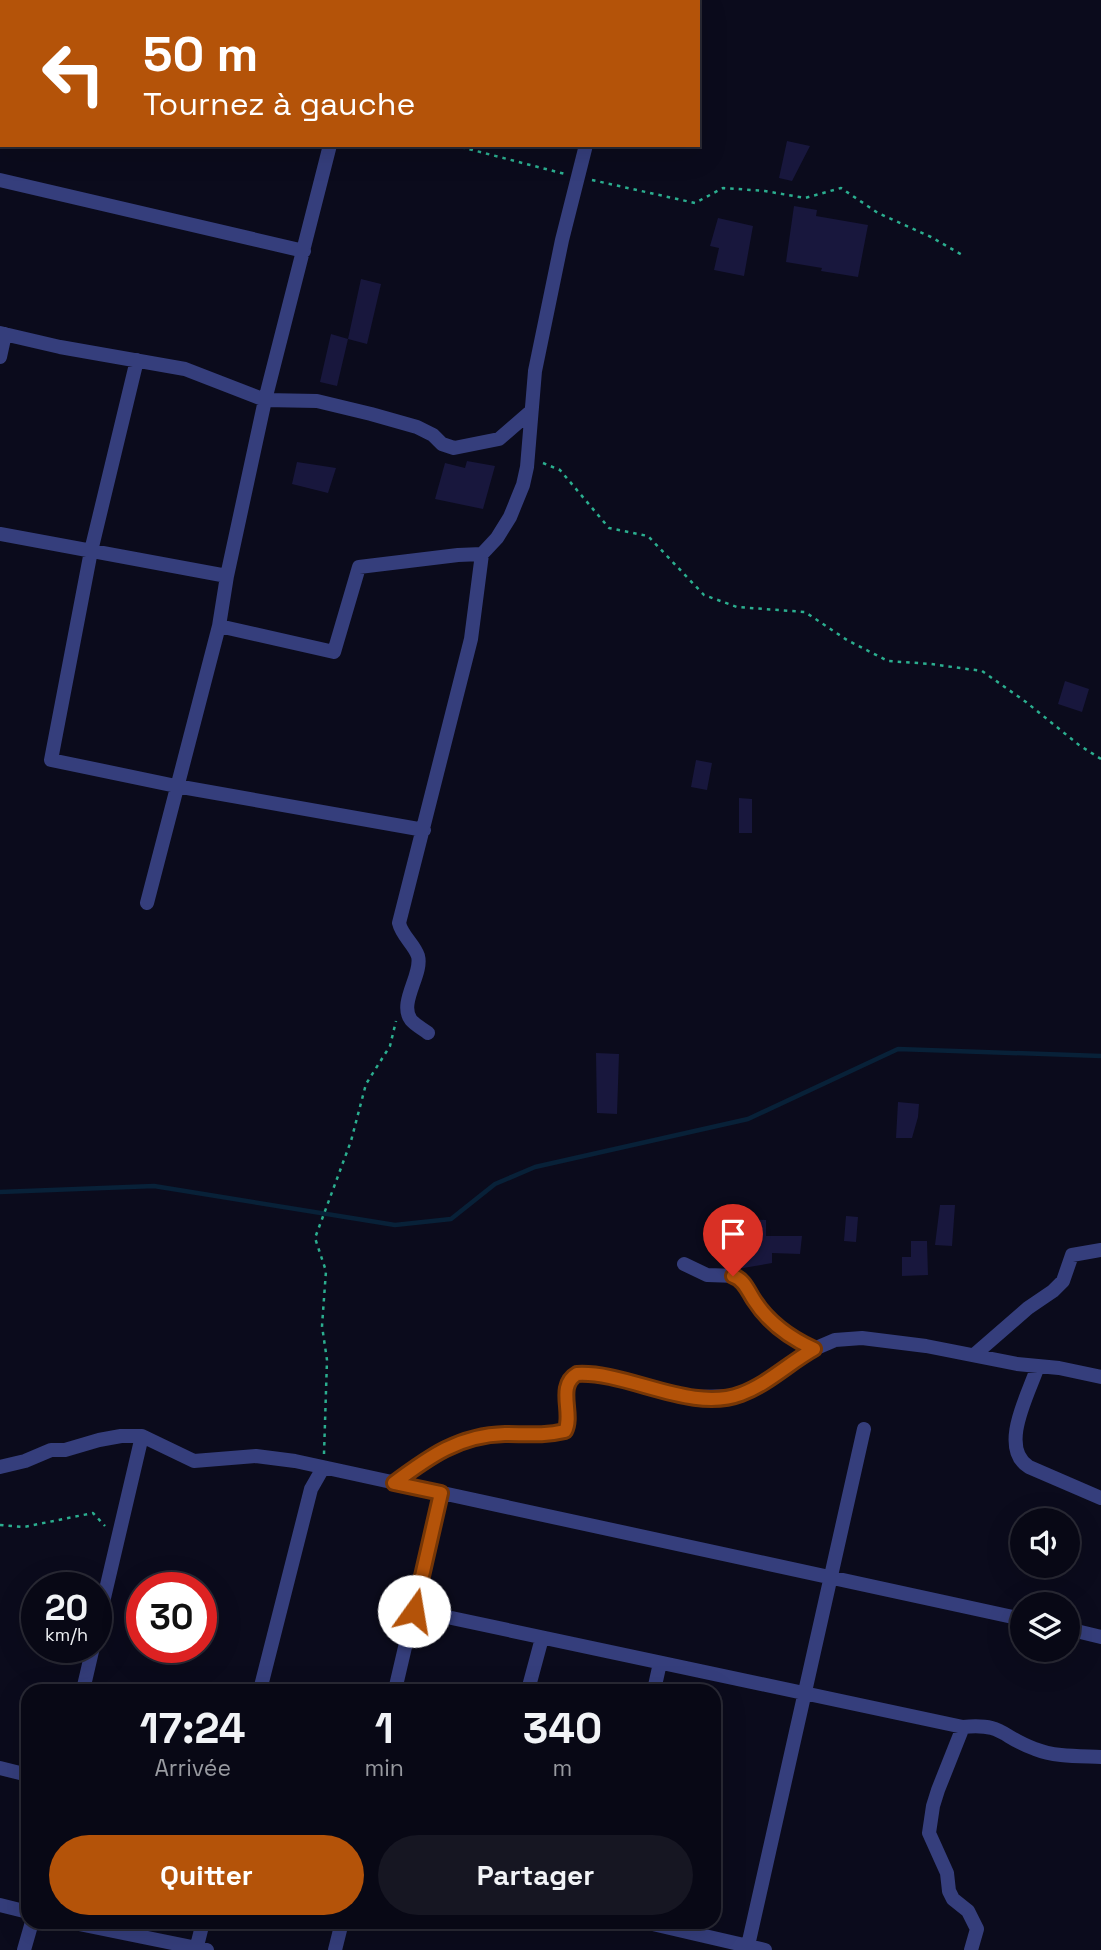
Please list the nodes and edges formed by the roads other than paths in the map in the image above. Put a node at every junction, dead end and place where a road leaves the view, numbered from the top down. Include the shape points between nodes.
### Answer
1 (330, 147) edge
2 (586, 147) edge
3 (0, 180) edge
4 (304, 251) junction
5 (2, 333) edge
6 (0, 357) edge
7 (137, 360) junction
8 (265, 400) junction
9 (529, 414) junction
10 (0, 534) edge
11 (91, 551) junction
12 (482, 554) junction
13 (227, 576) junction
14 (219, 626) junction
15 (176, 786) junction
16 (424, 830) junction
17 (147, 903) dead end
18 (428, 1033) dead end
19 (1101, 1250) edge
20 (684, 1264) dead end
21 (814, 1349) junction
22 (974, 1356) junction
23 (1038, 1366) junction
24 (1101, 1377) edge
25 (864, 1429) dead end
26 (142, 1436) junction
27 (0, 1467) edge
28 (323, 1468) junction
29 (394, 1483) junction
30 (441, 1493) junction
31 (1101, 1498) edge
32 (109, 1572) edge
33 (830, 1578) junction
34 (414, 1611) junction
35 (1010, 1616) edge
36 (1080, 1632) edge
37 (542, 1637) junction
38 (1101, 1637) edge
39 (89, 1663) edge
40 (660, 1663) junction
41 (84, 1684) edge
42 (262, 1684) edge
43 (396, 1684) edge
44 (530, 1684) edge
45 (655, 1684) edge
46 (805, 1693) junction
47 (962, 1727) junction
48 (1101, 1757) edge
49 (0, 1768) edge
50 (21, 1773) edge
51 (0, 1905) edge
52 (21, 1910) edge
53 (30, 1929) edge
54 (102, 1929) edge
55 (202, 1929) edge
56 (340, 1929) edge
57 (672, 1929) edge
58 (748, 1948) edge
59 (24, 1950) edge
60 (200, 1950) edge
61 (335, 1950) edge
62 (765, 1950) edge
63 (971, 1950) edge

1 - 4 street
2 - 9 street
3 - 4 street
4 - 8 street
5 - 6 street
5 - 7 street
7 - 8 street via 185,369
7 - 11 street
8 - 9 street via 317,401 371,414 417,427 454,448 499,439
8 - 13 street
9 - 12 street via 523,485 510,517
10 - 11 street
11 - 13 street
11 - 15 street via 51,760
12 - 14 street via 359,567 334,652
12 - 16 street via 471,639
13 - 14 street
14 - 15 street
15 - 16 street
15 - 17 street
16 - 18 street via 399,923 419,963 408,1012
19 - 22 street via 1072,1255 1063,1281
20 - 21 street via 707,1275 740,1278 765,1317
21 - 22 street via 835,1340 862,1338
21 - 29 street via 757,1388 720,1398 577,1374 568,1382 565,1431 461,1441 435,1453
22 - 23 street
23 - 24 street
23 - 31 street via 1016,1425 1015,1448 1020,1460
25 - 33 street
26 - 27 street via 51,1450
26 - 28 street via 194,1461 256,1456
26 - 32 street
28 - 29 street
28 - 42 street via 311,1489
29 - 30 street
30 - 33 street
30 - 34 street
33 - 35 street
33 - 46 street
34 - 37 street
34 - 43 street
36 - 38 street
37 - 40 street
37 - 44 street
39 - 41 street
40 - 45 street
40 - 46 street
46 - 47 street
46 - 58 street
47 - 48 street via 1000,1729 1016,1741 1051,1754
47 - 63 street via 935,1798 929,1833 947,1873 949,1891 968,1911 976,1929
49 - 50 street
51 - 52 street
53 - 59 street
54 - 60 street
55 - 60 street
56 - 61 street
57 - 58 street
58 - 62 street

